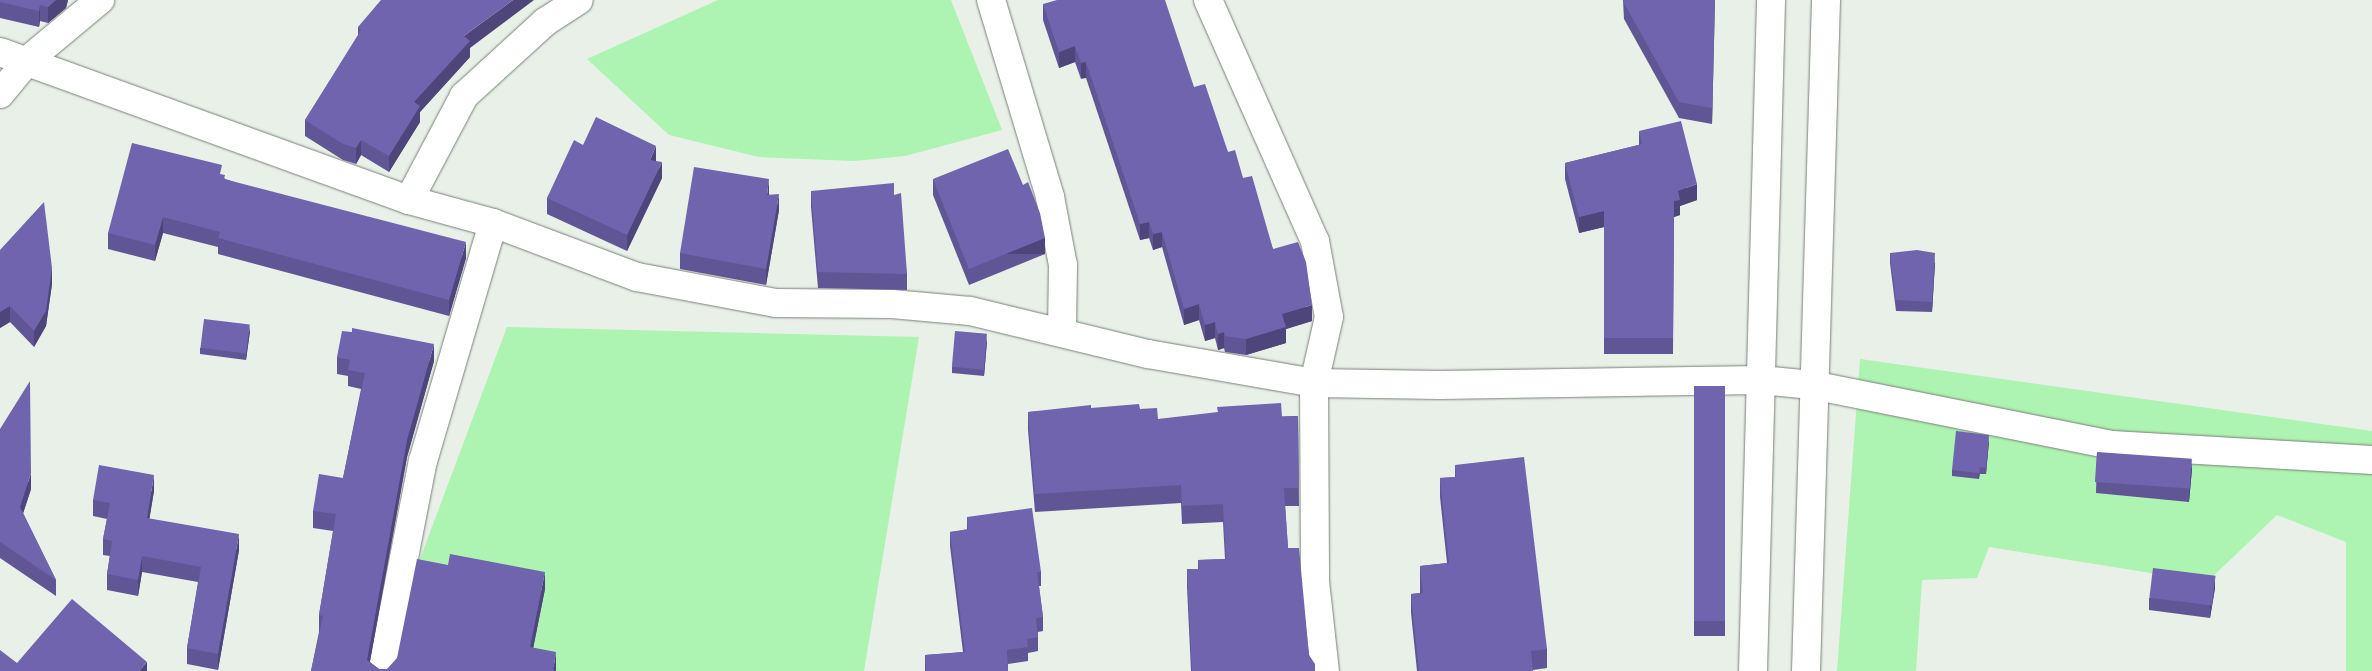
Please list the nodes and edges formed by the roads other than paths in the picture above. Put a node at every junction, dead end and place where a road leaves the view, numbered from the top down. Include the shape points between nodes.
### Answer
1 (100, 0) edge
2 (579, 0) edge
3 (991, 0) edge
4 (1208, 0) edge
5 (1772, 0) edge
6 (1826, 0) edge
7 (0, 52) edge
8 (28, 60) junction
9 (0, 94) edge
10 (409, 200) junction
11 (493, 223) junction
12 (1062, 331) junction
13 (1760, 380) junction
14 (1314, 382) junction
15 (1812, 385) junction
16 (2372, 460) edge
17 (382, 671) edge
18 (1324, 671) edge
19 (1753, 671) edge
20 (1806, 671) edge

1 - 8 street
2 - 10 street via 545,22 464,96
3 - 12 street via 1050,197 1063,265
4 - 14 street via 1315,241 1329,317
5 - 13 street
6 - 15 street
7 - 8 street
8 - 9 street
8 - 10 street
10 - 11 street
11 - 12 street via 638,277 776,303 892,304 970,311
11 - 17 street via 423,461
12 - 14 street via 1148,354
13 - 14 street via 1440,385
13 - 15 street
13 - 19 street
14 - 18 street via 1315,581
15 - 16 street via 2113,445
15 - 20 street

